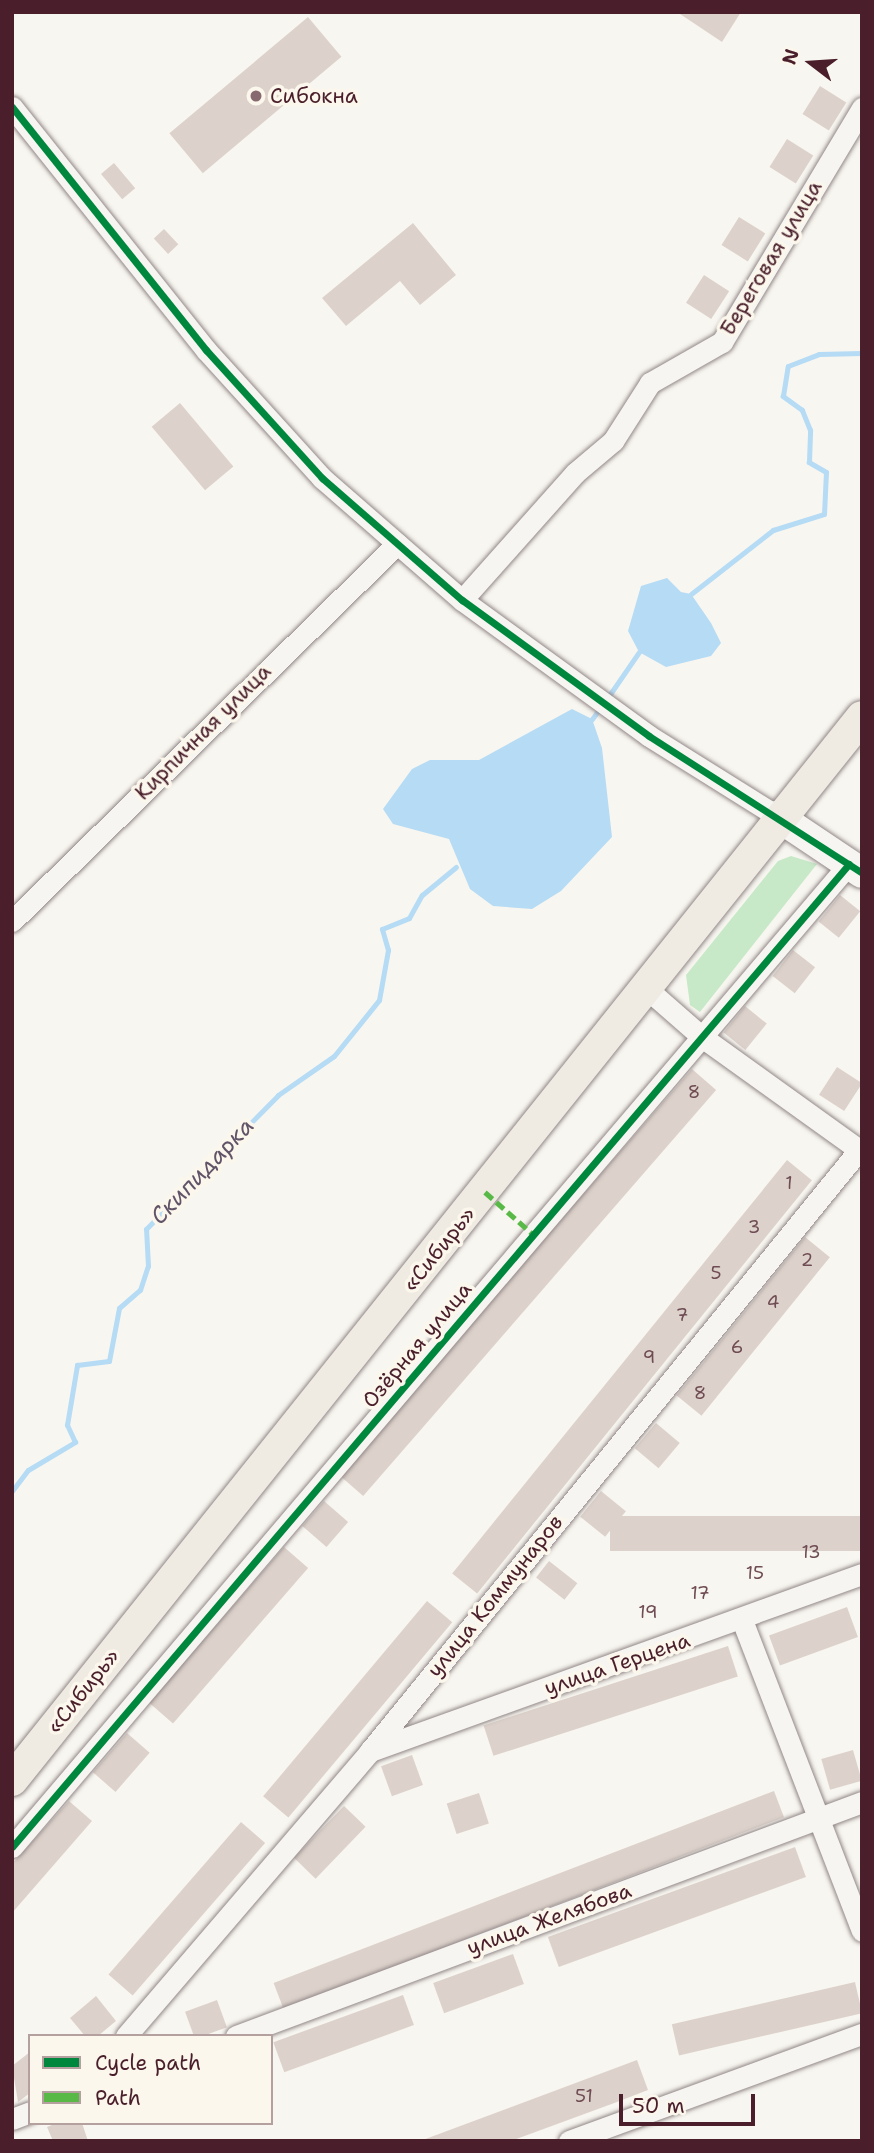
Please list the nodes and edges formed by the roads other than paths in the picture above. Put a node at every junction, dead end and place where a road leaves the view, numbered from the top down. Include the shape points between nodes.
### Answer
1 (12, 107) edge
2 (862, 108) edge
3 (397, 544) junction
4 (462, 600) junction
5 (862, 716) edge
6 (777, 816) junction
7 (855, 869) edge
8 (12, 922) edge
9 (646, 988) junction
10 (702, 1037) junction
11 (860, 1151) edge
12 (862, 1574) edge
13 (743, 1620) junction
14 (370, 1751) junction
15 (12, 1780) edge
16 (862, 1802) edge
17 (821, 1817) junction
18 (12, 1847) edge
19 (862, 1931) edge
20 (128, 2034) edge
21 (241, 2034) edge
22 (862, 2034) edge
23 (569, 2141) edge

1 - 3 street via 206,350 322,478
2 - 4 street, Береговая улица via 722,342 650,383 613,441 575,473
3 - 4 street
3 - 8 street, Кирпичная улица
4 - 6 street via 614,710
5 - 6 main road, «Сибирь»
6 - 7 street
6 - 9 main road, «Сибирь»
7 - 10 street, Озёрная улица
9 - 10 street
9 - 15 main road, «Сибирь»
10 - 11 street
10 - 18 street, Озёрная улица
11 - 14 street, улица Коммунаров
12 - 13 street, улица Герцена
13 - 14 street, улица Герцена
13 - 17 street
14 - 20 street, улица Коммунаров
16 - 17 street, улица Желябова
17 - 19 street
17 - 21 street, улица Желябова
22 - 23 street

